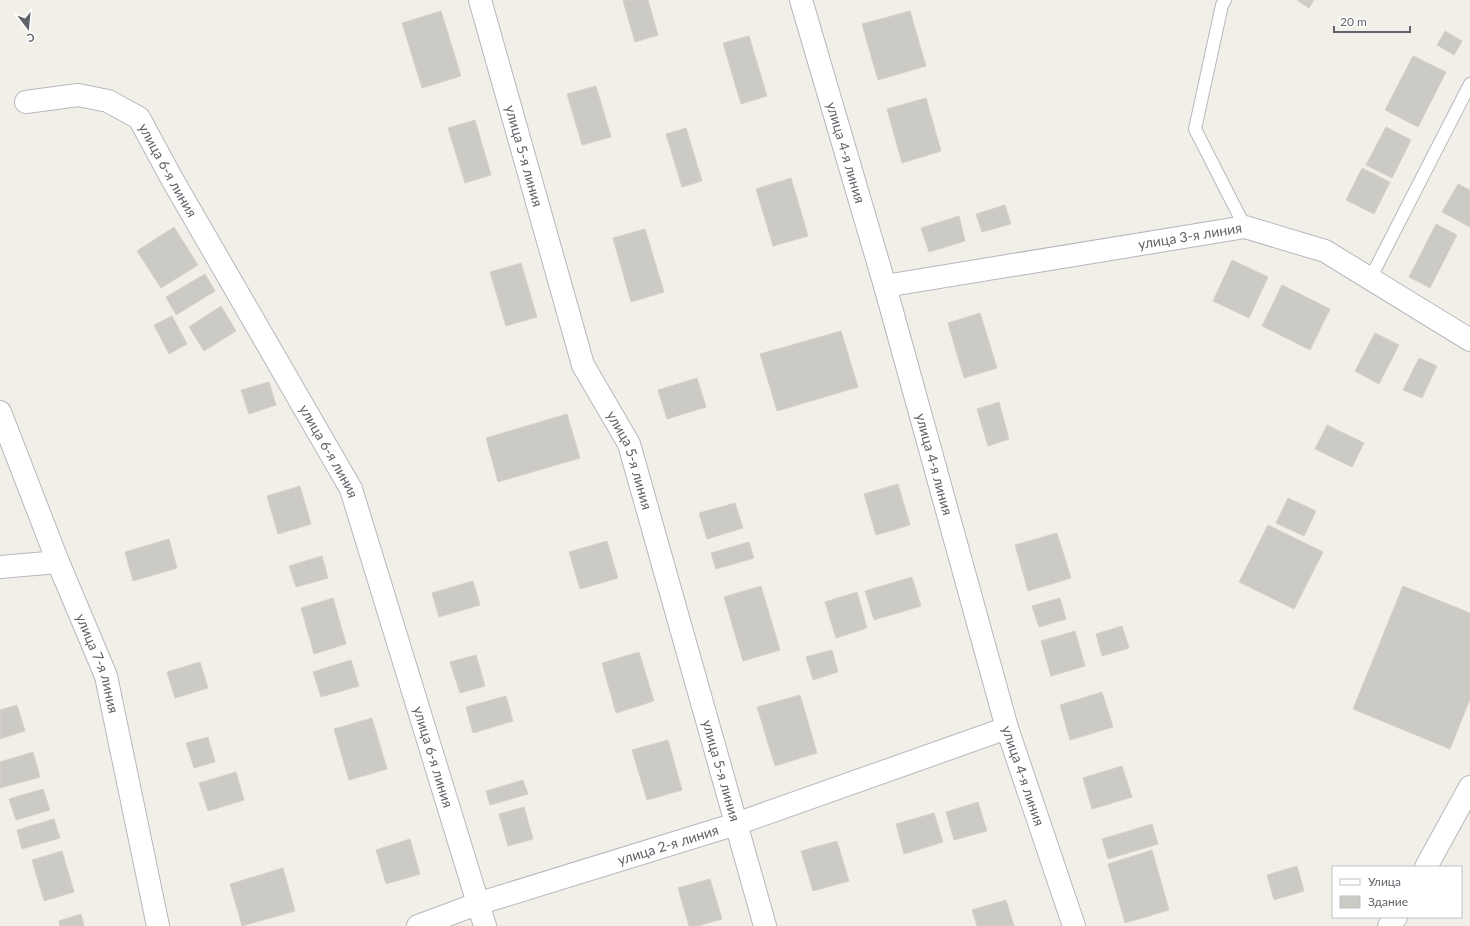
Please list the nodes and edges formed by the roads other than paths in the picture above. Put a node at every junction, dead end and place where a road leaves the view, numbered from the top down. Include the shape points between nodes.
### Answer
1 (480, 0) edge
2 (801, 0) edge
3 (1226, 0) edge
4 (1470, 84) edge
5 (26, 102) dead end
6 (1245, 227) junction
7 (1370, 279) junction
8 (885, 286) junction
9 (1470, 340) edge
10 (0, 412) edge
11 (58, 562) junction
12 (0, 567) edge
13 (1007, 728) junction
14 (1470, 787) edge
15 (736, 824) junction
16 (1427, 866) edge
17 (477, 904) junction
18 (1395, 918) edge
19 (158, 926) edge
20 (418, 926) edge
21 (485, 926) edge
22 (765, 926) edge
23 (1074, 926) edge
24 (1389, 926) edge

1 - 15 street, улица 5-я линия via 583,364 629,444
2 - 8 street, улица 4-я линия
3 - 6 lane via 1222,5 1195,129
4 - 7 lane
5 - 17 street, улица 6-я линия via 78,96 108,101 138,118 351,489
6 - 7 street, улица 3-я линия via 1325,251
6 - 8 street, улица 3-я линия
7 - 9 street, улица 3-я линия
8 - 13 street, улица 4-я линия
10 - 11 street, улица 7-я линия
11 - 12 street
11 - 19 street, улица 7-я линия via 106,676
13 - 15 street, улица 2-я линия
13 - 23 street, улица 4-я линия
14 - 16 street
15 - 17 street, улица 2-я линия
15 - 22 street, улица 5-я линия
17 - 20 street, улица 2-я линия
17 - 21 street, улица 6-я линия
18 - 24 street

